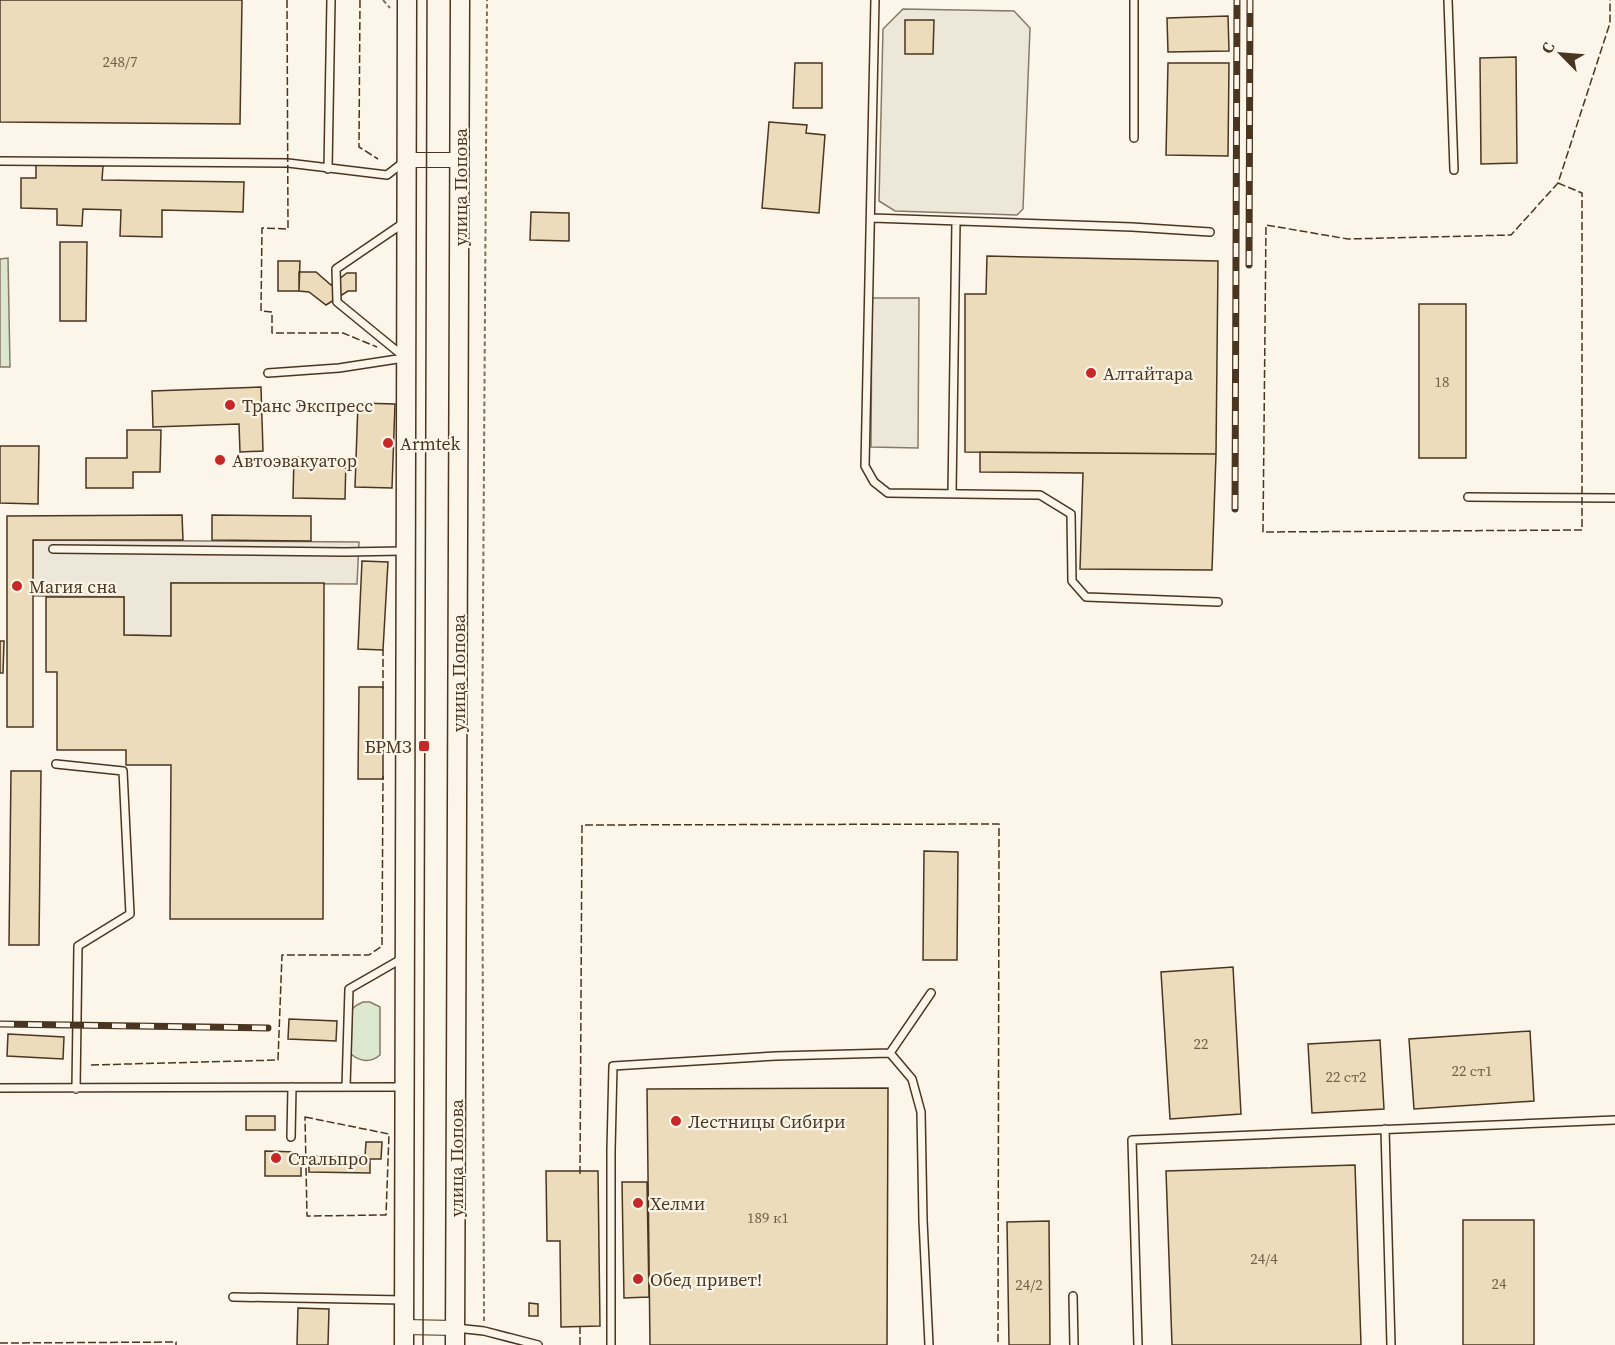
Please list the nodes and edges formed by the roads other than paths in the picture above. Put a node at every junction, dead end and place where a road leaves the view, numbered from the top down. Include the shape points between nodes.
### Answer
1 (331, 0) edge
2 (407, 0) edge
3 (460, 0) edge
4 (875, 0) edge
5 (1134, 0) edge
6 (1448, 0) edge
7 (1134, 138) dead end
8 (407, 160) junction
9 (460, 160) junction
10 (0, 161) edge
11 (328, 169) junction
12 (1454, 170) dead end
13 (872, 218) junction
14 (407, 220) junction
15 (956, 220) junction
16 (1210, 232) dead end
17 (406, 358) junction
18 (268, 373) dead end
19 (952, 494) junction
20 (1468, 497) dead end
21 (1615, 498) edge
22 (53, 549) dead end
23 (406, 551) junction
24 (1218, 602) dead end
25 (56, 764) dead end
26 (405, 957) junction
27 (930, 993) dead end
28 (890, 1053) junction
29 (292, 1087) junction
30 (346, 1087) junction
31 (404, 1087) junction
32 (0, 1088) edge
33 (76, 1089) junction
34 (1615, 1120) edge
35 (1385, 1129) junction
36 (291, 1137) dead end
37 (1073, 1296) dead end
38 (233, 1297) dead end
39 (404, 1300) junction
40 (404, 1336) edge
41 (455, 1336) edge
42 (538, 1345) edge
43 (611, 1345) edge
44 (930, 1345) edge
45 (1074, 1345) edge
46 (1138, 1345) edge
47 (1390, 1345) edge

1 - 11 lane
2 - 8 main road
3 - 9 main road, улица Попова
4 - 13 lane
5 - 7 lane
6 - 12 lane
8 - 9 street
8 - 11 lane via 387,175
8 - 14 main road
9 - 41 main road, улица Попова
10 - 11 lane via 288,164
13 - 15 lane
13 - 19 lane via 866,466 874,482 888,493
14 - 17 main road
14 - 17 lane via 336,269 337,302
15 - 16 lane
15 - 19 lane
17 - 18 lane
17 - 23 main road
19 - 24 lane via 1040,495 1071,514 1072,581 1086,597
20 - 21 lane
22 - 23 lane
23 - 26 main road
25 - 33 lane via 123,771 130,914 78,946
26 - 30 lane via 349,989
26 - 31 main road
27 - 28 lane
28 - 43 lane via 613,1066
28 - 44 lane via 912,1079 921,1112
29 - 30 lane
29 - 33 lane
29 - 36 lane
30 - 31 lane
31 - 39 main road
32 - 33 lane
34 - 35 lane
35 - 46 lane via 1132,1140
35 - 47 lane
37 - 45 lane
38 - 39 lane
39 - 40 main road
40 - 41 street
41 - 42 lane via 484,1331

